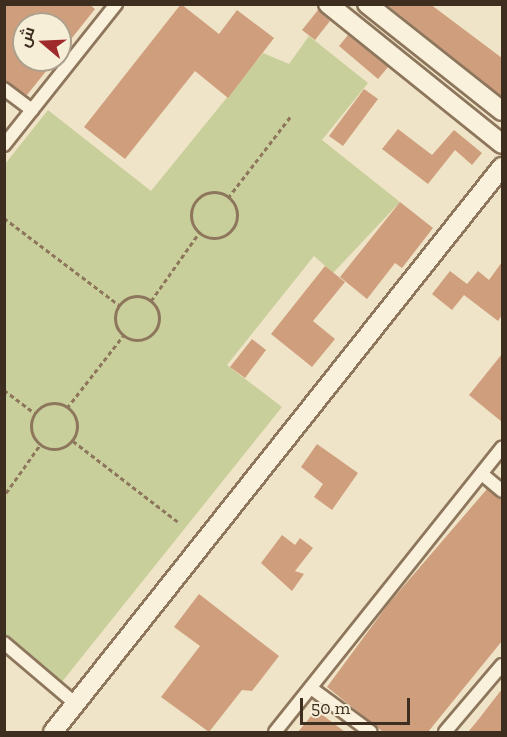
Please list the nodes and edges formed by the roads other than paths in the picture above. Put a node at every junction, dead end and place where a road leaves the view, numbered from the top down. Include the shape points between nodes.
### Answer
1 (328, 4) edge
2 (367, 4) edge
3 (111, 6) edge
4 (4, 89) edge
5 (32, 110) junction
6 (502, 111) edge
7 (502, 144) edge
8 (4, 145) edge
9 (502, 167) edge
10 (502, 448) edge
11 (482, 474) junction
12 (502, 490) edge
13 (4, 644) edge
14 (502, 665) edge
15 (311, 688) junction
16 (77, 705) junction
17 (53, 732) edge
18 (275, 732) edge
19 (371, 732) edge
20 (445, 732) edge

1 - 7 street
2 - 6 street
3 - 5 street
4 - 5 street
5 - 8 street
9 - 16 street
10 - 11 street
11 - 12 street
11 - 15 street
13 - 16 street
14 - 20 street
15 - 18 street
15 - 19 street
16 - 17 street

